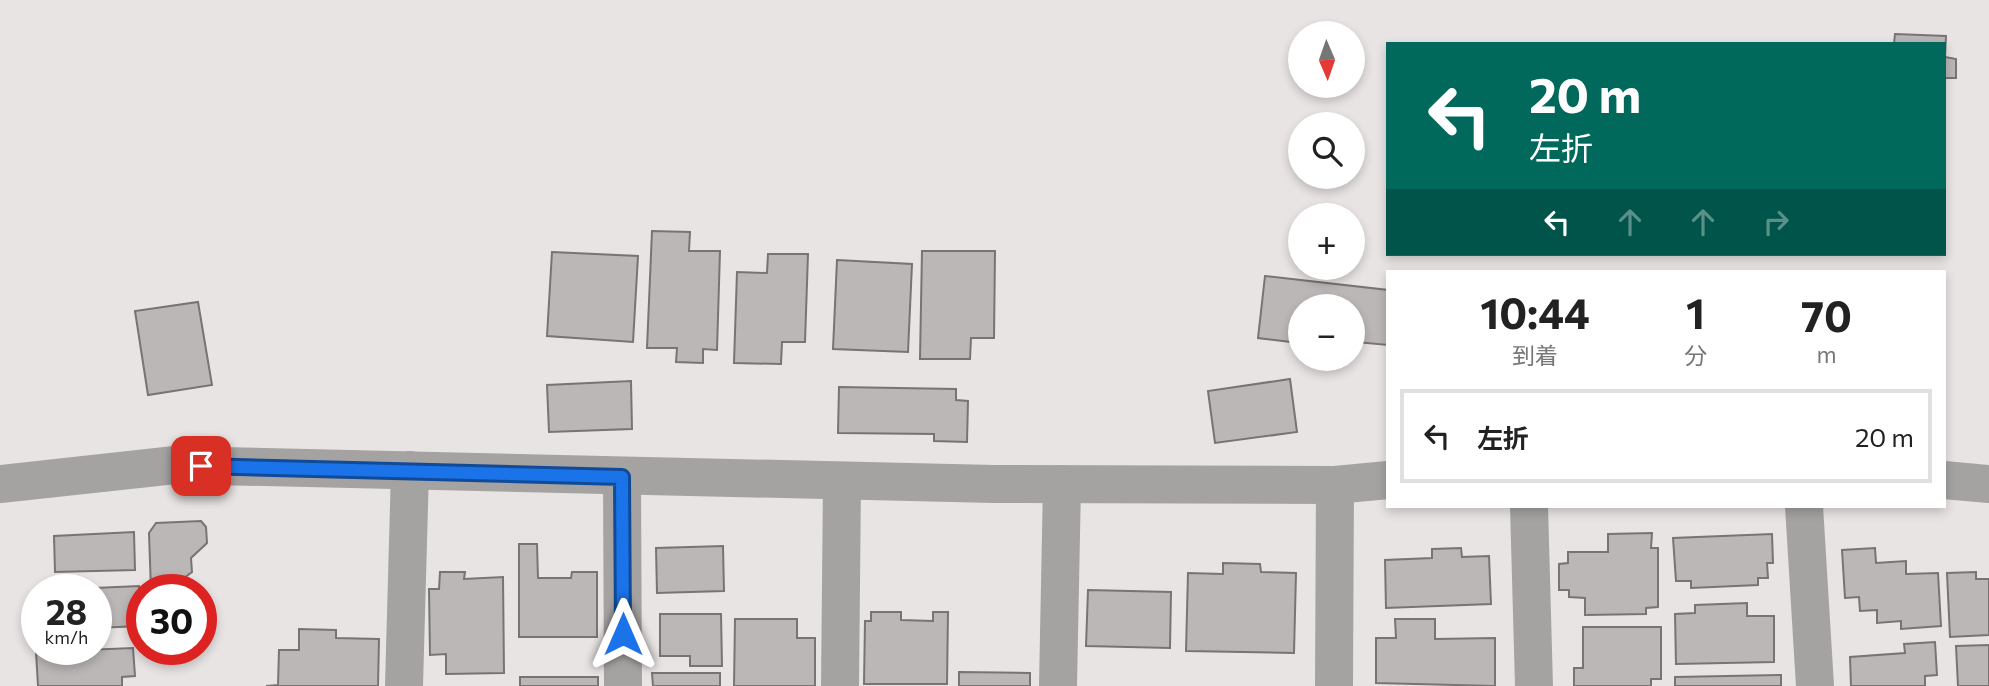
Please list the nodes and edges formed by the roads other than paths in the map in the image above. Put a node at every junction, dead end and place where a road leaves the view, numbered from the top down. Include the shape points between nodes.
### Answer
1 (410, 470) junction
2 (622, 477) junction
3 (1386, 480) edge
4 (1946, 480) edge
5 (842, 481) junction
6 (0, 484) edge
7 (1062, 484) junction
8 (1989, 484) edge
9 (1335, 485) junction
10 (1528, 508) edge
11 (1804, 508) edge
12 (404, 686) edge
13 (623, 686) edge
14 (840, 686) edge
15 (1058, 686) edge
16 (1334, 686) edge
17 (1534, 686) edge
18 (1815, 686) edge

1 - 2 street
1 - 6 street via 175,465
1 - 12 street
2 - 5 street
2 - 13 street
3 - 9 street
4 - 8 street
5 - 7 street
5 - 14 street
7 - 9 street
7 - 15 street
9 - 16 street
10 - 17 street
11 - 18 street

